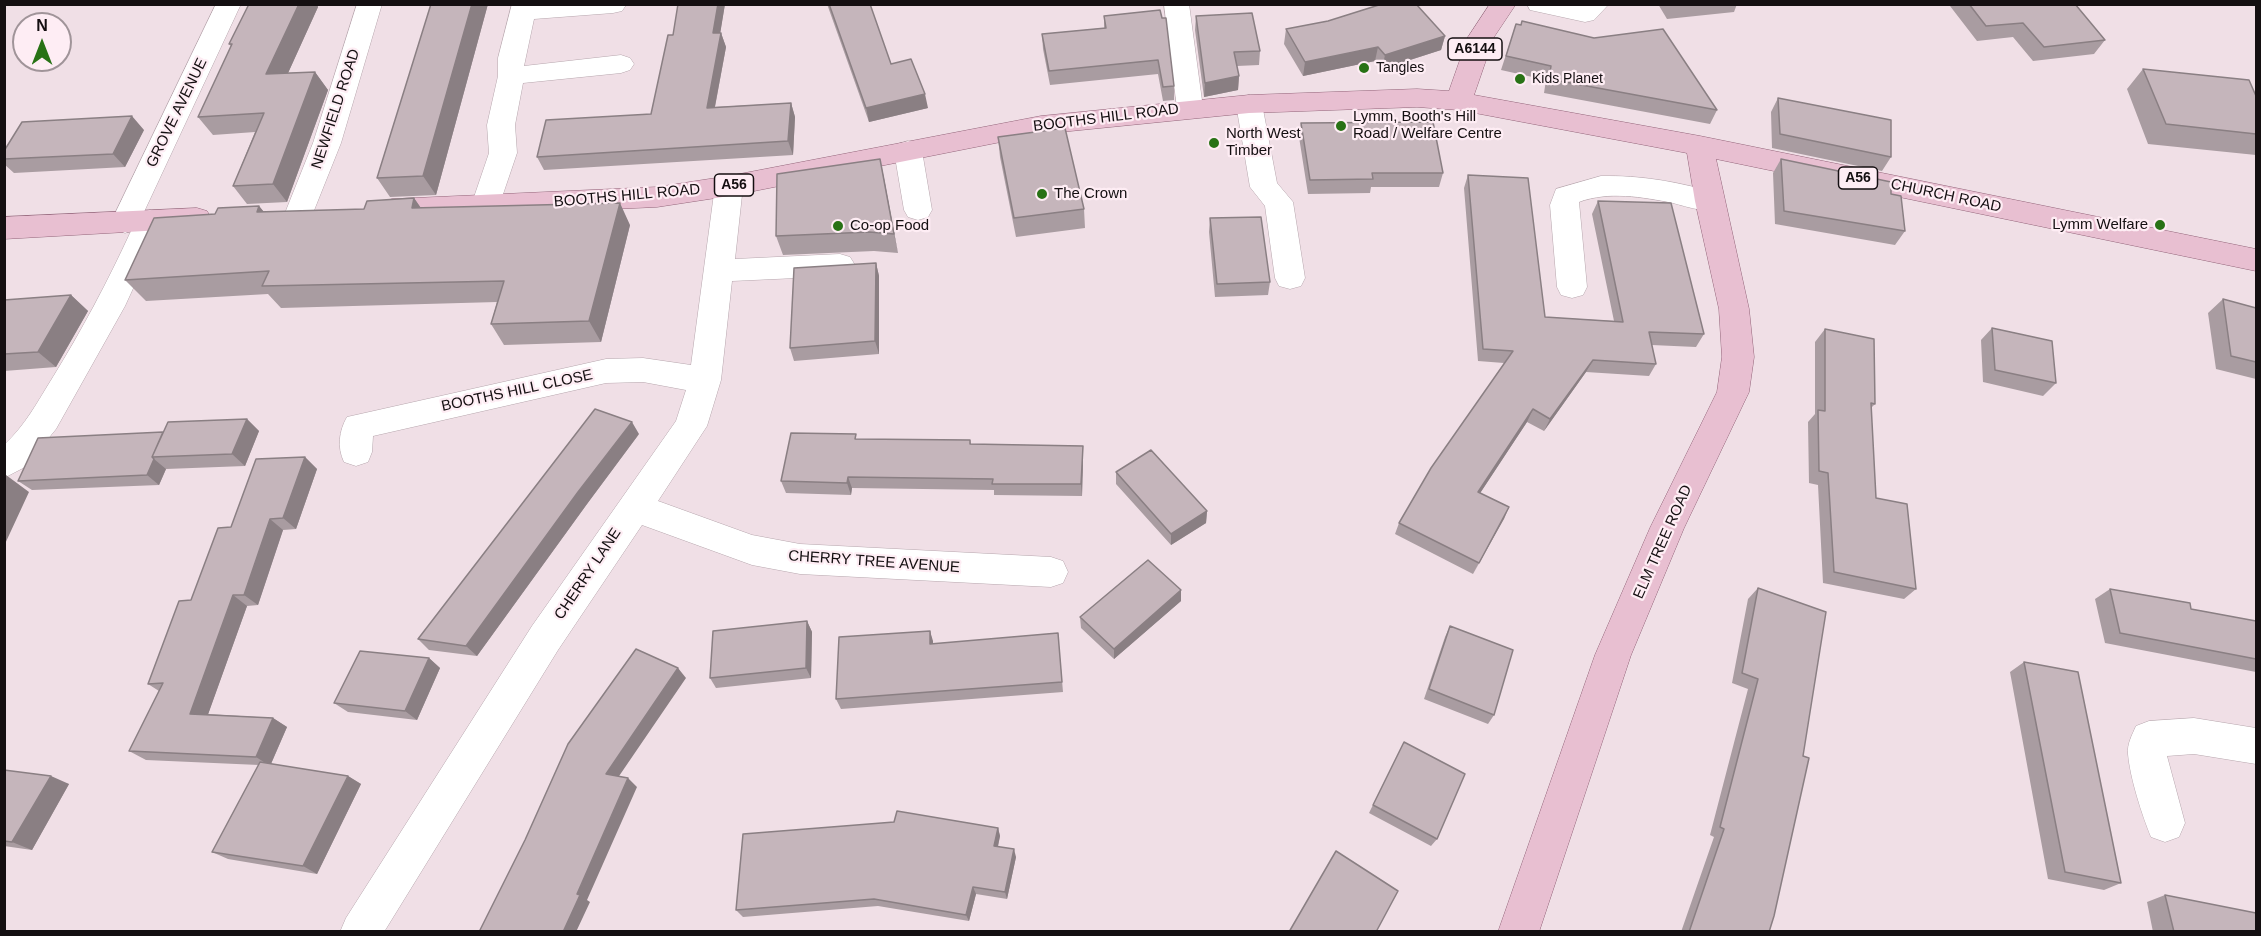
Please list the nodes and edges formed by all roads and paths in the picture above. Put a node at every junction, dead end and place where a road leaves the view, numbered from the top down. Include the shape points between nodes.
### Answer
1 (229, 4) edge
2 (370, 4) edge
3 (1176, 4) edge
4 (1504, 4) edge
5 (1539, 4) edge
6 (1597, 4) edge
7 (612, 5) edge
8 (524, 8) edge
9 (621, 64) dead end
10 (511, 76) junction
11 (1459, 101) junction
12 (1250, 104) junction
13 (1190, 108) junction
14 (1700, 146) junction
15 (908, 151) junction
16 (729, 186) junction
17 (1709, 201) junction
18 (485, 206) junction
19 (369, 210) edge
20 (918, 210) dead end
21 (300, 213) edge
22 (219, 217) edge
23 (138, 222) junction
24 (4, 228) edge
25 (2256, 260) edge
26 (863, 264) edge
27 (718, 272) junction
28 (1290, 278) dead end
29 (1572, 287) dead end
30 (705, 380) junction
31 (356, 452) dead end
32 (4, 464) edge
33 (633, 507) junction
34 (1050, 572) dead end
35 (2256, 746) edge
36 (2166, 823) dead end
37 (360, 932) edge
38 (1518, 932) edge

1 - 23 street, GROVE AVENUE
2 - 21 street, NEWFIELD ROAD via 327,143
3 - 13 street
4 - 11 main road, A6144 via 1485,29 1472,57
5 - 6 street via 1585,14
7 - 8 street
8 - 10 street via 511,58
9 - 10 street
10 - 18 street via 501,125 502,153
11 - 12 main road, BOOTHS HILL ROAD / A56 via 1363,98
11 - 14 main road, CHURCH ROAD / A56
12 - 13 main road, BOOTHS HILL ROAD / A56
12 - 28 street via 1264,187 1279,202
13 - 15 main road, BOOTHS HILL ROAD / A56 via 1041,125
14 - 17 main road, ELM TREE ROAD
14 - 25 main road, CHURCH ROAD / A56
15 - 16 main road, BOOTHS HILL ROAD / A56
15 - 20 street
16 - 18 main road, BOOTHS HILL ROAD / A56 via 657,197
16 - 27 street, CHERRY LANE
17 - 29 street via 1632,186 1599,185 1566,196
17 - 38 main road, ELM TREE ROAD via 1734,309 1738,357 1733,392 1667,528 1613,655
18 - 19 main road, BOOTHS HILL ROAD / A56
22 - 23 main road
23 - 24 main road
23 - 32 street, GROVE AVENUE via 122,285 37,432
26 - 27 street
27 - 30 street, CHERRY LANE
30 - 31 street, BOOTHS HILL CLOSE via 642,370 606,371 358,426
30 - 33 street, CHERRY LANE via 691,426
33 - 34 street, CHERRY TREE AVENUE via 752,550 801,559
33 - 37 street, CHERRY LANE via 545,638
35 - 36 street via 2194,736 2149,739 2147,753

